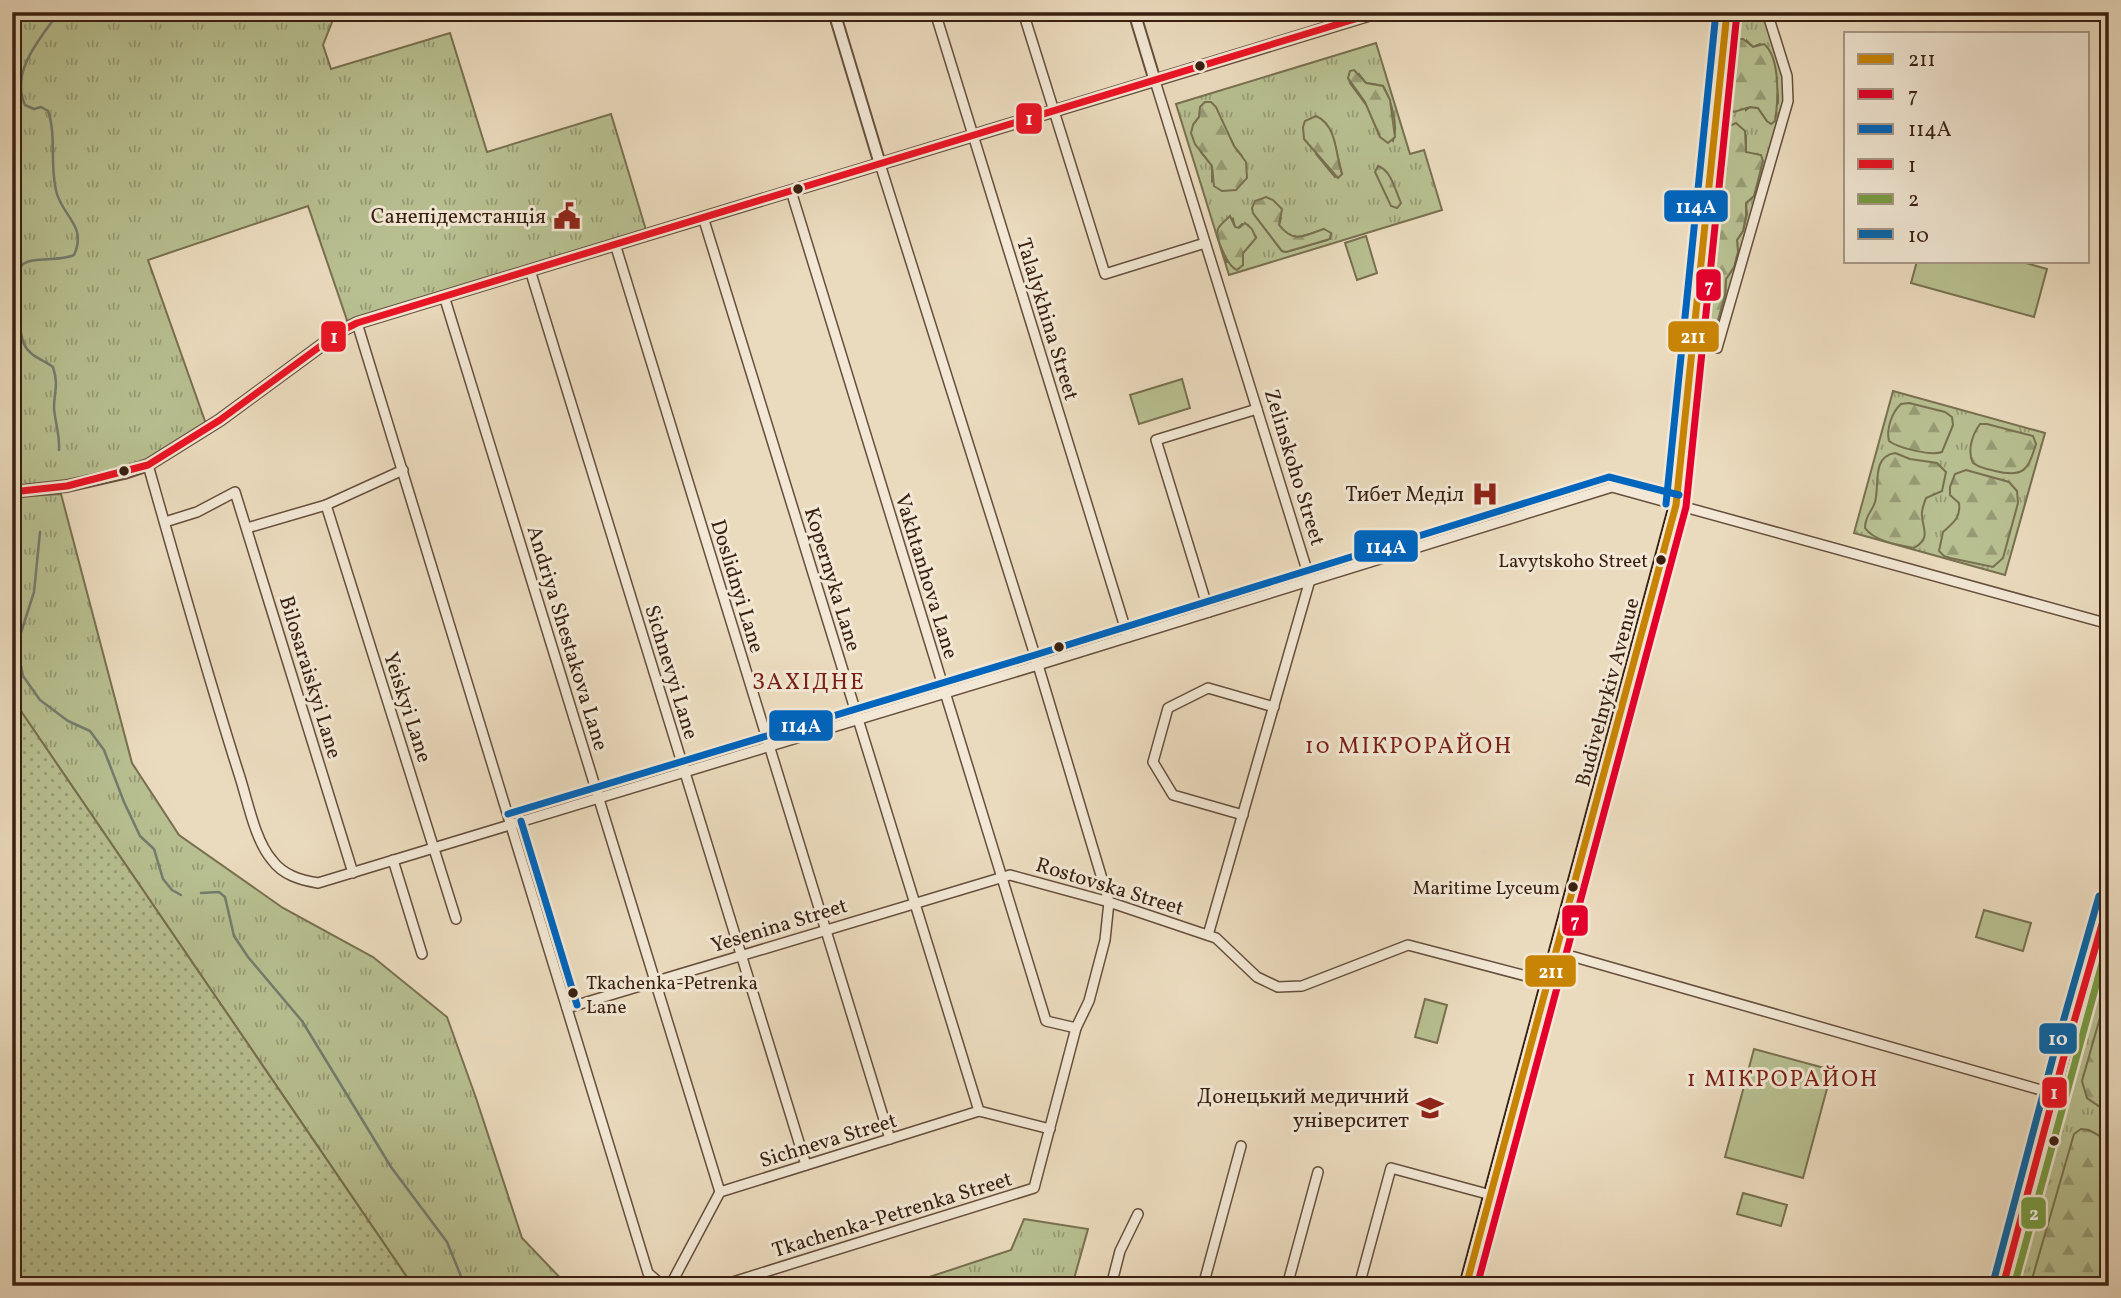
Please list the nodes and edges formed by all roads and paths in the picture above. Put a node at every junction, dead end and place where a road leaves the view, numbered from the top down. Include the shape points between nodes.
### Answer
1 (834, 12) edge
2 (935, 12) edge
3 (1023, 12) edge
4 (1134, 12) edge
5 (1379, 12) edge
6 (1727, 12) edge
7 (1767, 12) edge
8 (1155, 81) junction
9 (1054, 111) junction
10 (973, 136) junction
11 (880, 164) junction
12 (791, 191) junction
13 (703, 217) junction
14 (1205, 243) junction
15 (615, 244) junction
16 (530, 270) junction
17 (444, 296) junction
18 (357, 323) junction
19 (1693, 346) junction
20 (1257, 409) junction
21 (148, 465) junction
22 (402, 470) junction
23 (12, 492) edge
24 (326, 505) junction
25 (1676, 505) junction
26 (165, 522) junction
27 (247, 528) junction
28 (1310, 580) junction
29 (1209, 611) junction
30 (2109, 624) edge
31 (1128, 637) junction
32 (1038, 664) junction
33 (945, 693) junction
34 (1274, 707) junction
35 (858, 719) junction
36 (769, 746) junction
37 (685, 772) junction
38 (599, 798) junction
39 (1243, 815) junction
40 (511, 824) junction
41 (435, 848) junction
42 (393, 860) junction
43 (353, 873) junction
44 (1001, 876) junction
45 (2109, 899) edge
46 (915, 902) junction
47 (1109, 902) junction
48 (456, 919) dead end
49 (826, 929) junction
50 (1209, 935) junction
51 (1557, 952) junction
52 (422, 954) dead end
53 (741, 955) junction
54 (655, 981) junction
55 (1549, 982) junction
56 (567, 1008) junction
57 (1076, 1028) junction
58 (2055, 1094) junction
59 (979, 1111) junction
60 (1050, 1129) junction
61 (890, 1139) junction
62 (1241, 1146) dead end
63 (806, 1165) junction
64 (1318, 1172) dead end
65 (720, 1192) junction
66 (1491, 1195) junction
67 (1138, 1214) dead end
68 (663, 1286) edge
69 (670, 1286) edge
70 (720, 1286) edge
71 (1111, 1286) edge
72 (1203, 1286) edge
73 (1287, 1286) edge
74 (1359, 1286) edge
75 (1466, 1286) edge
76 (2004, 1286) edge

1 - 11 street
2 - 10 street, Talalykhina Street
3 - 9 street
4 - 8 street, Zelinskoho Street
5 - 8 street
6 - 19 main road, Budivelnykiv Avenue
7 - 19 street via 1787,76 1788,101 1717,348
8 - 9 street
8 - 14 street, Zelinskoho Street
9 - 10 street
9 - 14 street via 1105,274
10 - 11 street
10 - 31 street, Talalykhina Street
11 - 12 street
11 - 32 street
12 - 13 street
12 - 33 street, Vakhtanhova Lane
13 - 15 street
13 - 35 street, Kopernyka Lane
14 - 20 street, Zelinskoho Street
15 - 16 street
15 - 36 street, Doslidnyi Lane
16 - 17 street
16 - 37 street, Sichnevyi Lane
17 - 18 street
17 - 38 street, Andriya Shestakova Lane
18 - 21 street
18 - 22 street
19 - 25 main road, Budivelnykiv Avenue
20 - 28 street, Zelinskoho Street
20 - 29 street via 1156,440
21 - 23 street via 66,486
21 - 26 street
22 - 24 street
22 - 40 street
24 - 27 street
24 - 41 street, Yeiskyi Lane
25 - 28 street via 1612,487
25 - 30 street
25 - 51 main road, Budivelnykiv Avenue
26 - 27 street, Bilosaraiskyi Lane via 235,492
26 - 43 street via 263,848 286,873 301,880 318,883
27 - 43 street, Bilosaraiskyi Lane
28 - 29 street
28 - 34 street
29 - 31 street
31 - 32 street
32 - 33 street
32 - 47 street
33 - 35 street
33 - 44 street, Vakhtanhova Lane
34 - 39 street
34 - 39 street via 1208,688 1168,708 1153,762 1173,795
35 - 36 street
35 - 46 street, Kopernyka Lane
36 - 37 street
36 - 49 street, Doslidnyi Lane
37 - 38 street
37 - 53 street, Sichnevyi Lane
38 - 40 street
38 - 54 street, Andriya Shestakova Lane
39 - 50 street
40 - 41 street
40 - 56 street
41 - 42 street
41 - 48 street, Yeiskyi Lane
42 - 43 street
42 - 52 street
44 - 46 street, Yesenina Street
44 - 47 street, Rostovska Street via 1017,876
44 - 57 street, Vakhtanhova Lane via 1046,1021
45 - 58 main road
46 - 49 street, Yesenina Street
46 - 59 street, Kopernyka Lane
47 - 50 street, Rostovska Street
47 - 57 street via 1105,940 1089,1001
49 - 53 street, Yesenina Street
49 - 61 street, Doslidnyi Lane
50 - 55 street, Rostovska Street via 1257,977 1278,987 1301,986 1408,945
51 - 55 main road, Budivelnykiv Avenue
51 - 58 street
53 - 54 street, Yesenina Street
53 - 63 street, Sichnevyi Lane
54 - 56 street, Yesenina Street
54 - 65 street, Andriya Shestakova Lane
55 - 66 main road, Budivelnykiv Avenue
56 - 68 street via 648,1273
57 - 60 street
58 - 76 main road
59 - 60 street
59 - 61 street, Sichneva Street
60 - 70 street, Tkachenka-Petrenka Street via 1034,1188
61 - 63 street, Sichneva Street
62 - 72 street
63 - 65 street, Sichneva Street
64 - 73 street
65 - 69 street
66 - 74 street via 1391,1168
66 - 75 main road, Budivelnykiv Avenue
67 - 71 street via 1120,1251

